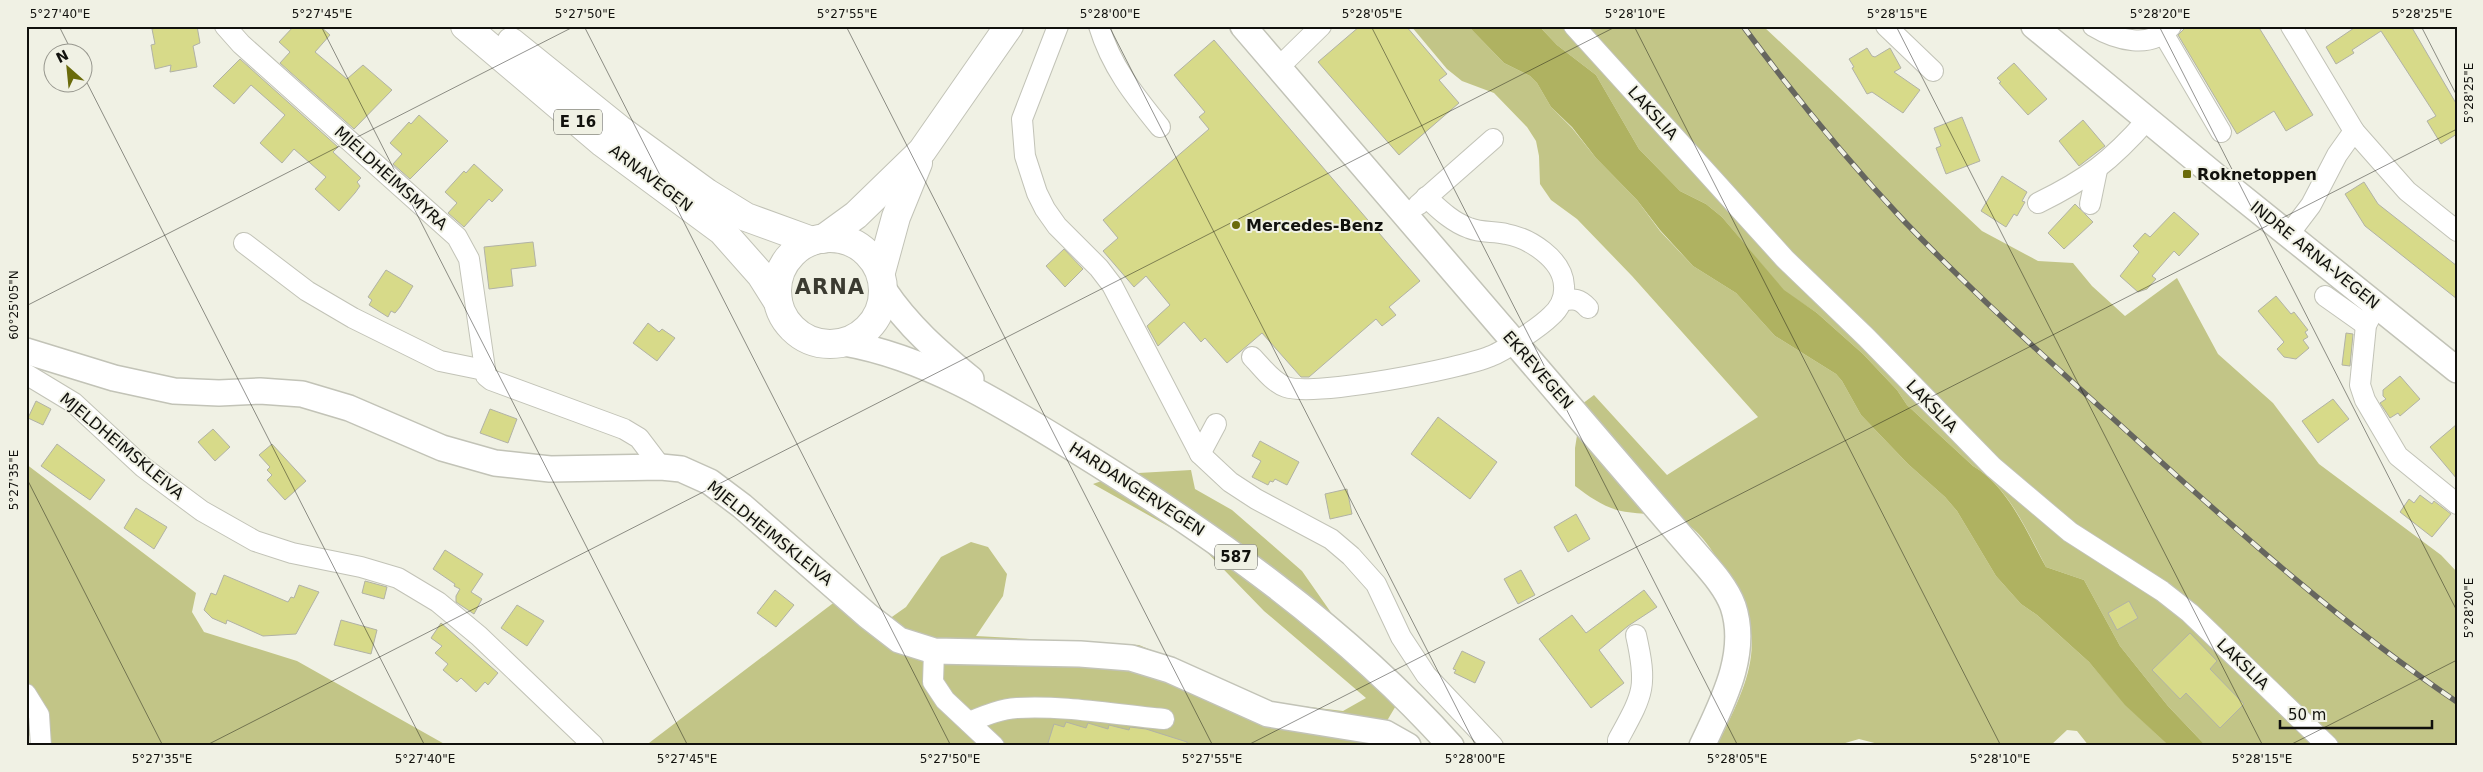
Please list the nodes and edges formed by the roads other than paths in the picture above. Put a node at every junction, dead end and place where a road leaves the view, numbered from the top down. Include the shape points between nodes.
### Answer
1 (225, 26) edge
2 (465, 26) edge
3 (493, 26) edge
4 (1058, 26) edge
5 (1099, 26) edge
6 (1321, 26) edge
7 (1574, 26) edge
8 (1886, 26) edge
9 (2034, 26) edge
10 (2093, 26) edge
11 (2291, 26) edge
12 (1246, 27) edge
13 (2167, 30) edge
14 (1005, 32) edge
15 (1278, 68) junction
16 (1933, 71) dead end
17 (2148, 120) junction
18 (1160, 127) dead end
19 (2354, 131) junction
20 (2221, 132) dead end
21 (1493, 139) dead end
22 (922, 151) junction
23 (2097, 170) junction
24 (1426, 197) junction
25 (2038, 203) dead end
26 (2090, 204) dead end
27 (1405, 216) junction
28 (2457, 231) edge
29 (2289, 234) junction
30 (817, 240) junction
31 (244, 243) dead end
32 (882, 281) junction
33 (2325, 296) dead end
34 (1562, 301) junction
35 (778, 302) junction
36 (1588, 308) dead end
37 (2372, 315) junction
38 (1513, 342) junction
39 (844, 343) junction
40 (26, 351) edge
41 (1252, 357) dead end
42 (484, 370) junction
43 (2457, 370) edge
44 (26, 374) edge
45 (996, 400) junction
46 (1216, 424) dead end
47 (1200, 454) junction
48 (661, 467) junction
49 (2457, 504) edge
50 (1636, 635) dead end
51 (934, 651) junction
52 (26, 694) edge
53 (1164, 720) dead end
54 (969, 722) junction
55 (593, 745) edge
56 (41, 746) edge
57 (994, 746) edge
58 (1408, 746) edge
59 (1451, 746) edge
60 (1492, 746) edge
61 (1618, 746) edge
62 (1702, 746) edge
63 (2328, 746) edge

1 - 42 street, MJELDHEIMSMYRA via 241,44 457,237 469,260
2 - 35 highway, ARNAVEGEN / E 16 via 603,143 722,231 761,275
3 - 30 highway, ARNAVEGEN / E 16 via 619,129 707,193 746,217
4 - 47 street via 1022,119 1025,156 1037,193 1057,226 1112,285
5 - 18 street via 1105,48 1124,82
6 - 15 street
7 - 63 street, LAKSLIA via 1785,259 1992,467 2070,532 2162,591 2190,613
8 - 16 street
9 - 17 main road, INDRE ARNA-VEGEN
10 - 13 street via 2112,36 2130,40 2147,40
11 - 19 street
12 - 15 main road, EKREVEGEN
13 - 20 street
14 - 22 highway, E 16
15 - 27 main road, EKREVEGEN
17 - 23 street
17 - 29 main road, INDRE ARNA-VEGEN
19 - 28 street via 2407,191
19 - 29 street via 2337,155 2311,205
21 - 24 street
22 - 30 highway, E 16 via 856,215
22 - 32 highway, E 16 via 896,217
23 - 25 street
23 - 26 street
24 - 27 street
24 - 34 street via 1453,221 1469,229 1526,240 1550,257 1560,271 1564,286
27 - 38 main road, EKREVEGEN
29 - 37 main road, INDRE ARNA-VEGEN
30 - 32 highway, E 16 via 841,239 858,245 872,257
30 - 35 highway, E 16 via 792,254 782,269 777,285
31 - 42 street via 306,291 353,318 440,361
32 - 39 highway, E 16 via 882,308 873,324 860,336
32 - 45 main road, HARDANGERVEGEN / 587 via 898,310 926,342
33 - 37 street
34 - 36 street via 1573,298
34 - 38 street via 1550,317
35 - 39 highway, E 16 via 784,318 795,332 810,341 827,345
37 - 43 main road, INDRE ARNA-VEGEN
37 - 49 street via 2360,385 2365,400 2398,456
38 - 41 street via 1493,356 1452,369 1322,389 1286,387 1274,380
38 - 62 main road, EKREVEGEN via 1716,577 1732,605 1737,632 1733,671
39 - 45 main road, HARDANGERVEGEN / 587 via 888,354
40 - 48 main road, MJELDHEIMSKLEIVA via 114,378 174,391 302,394 348,408 442,448 495,463 550,469
42 - 48 street via 491,380 624,429 639,438
44 - 55 street, MJELDHEIMSKLEIVA via 74,403 124,450 202,511 255,540 292,553 398,578 438,602 479,636
45 - 59 main road, HARDANGERVEGEN / 587 via 1210,537 1255,571 1320,621 1396,689
46 - 47 street
47 - 60 street via 1230,482 1331,539 1356,561 1376,584 1401,637 1426,675
48 - 51 main road, MJELDHEIMSKLEIVA via 681,469 710,482 883,629 900,640
50 - 61 street via 1643,669 1642,689
51 - 54 street via 933,682 945,700
51 - 58 main road, MJELDHEIMSKLEIVA via 1131,658 1170,670 1268,714 1385,732
52 - 56 street via 39,715
53 - 54 street via 1047,708 1016,708
54 - 57 street

